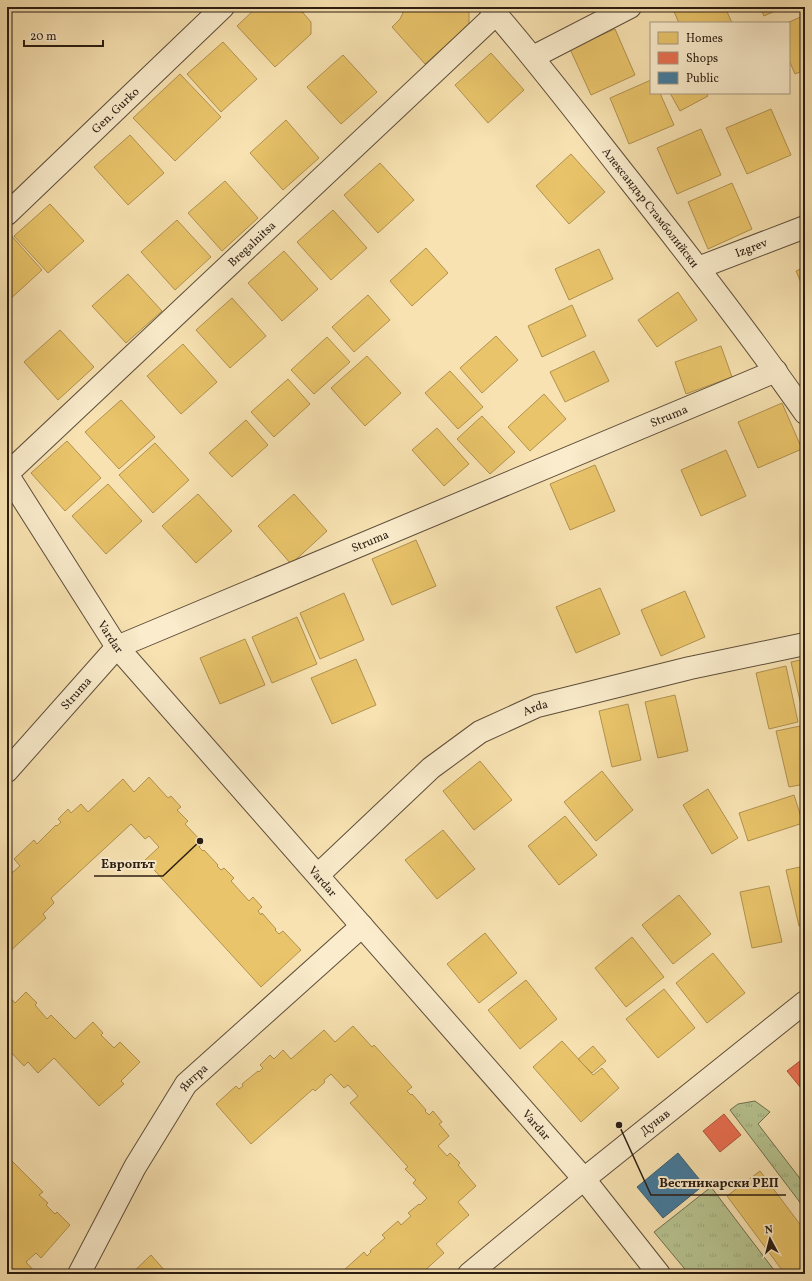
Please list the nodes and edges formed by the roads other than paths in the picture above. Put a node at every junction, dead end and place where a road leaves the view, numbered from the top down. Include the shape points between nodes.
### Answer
1 (223, 7) edge
2 (630, 7) edge
3 (493, 11) edge
4 (532, 57) junction
5 (7, 214) edge
6 (805, 227) edge
7 (698, 268) junction
8 (776, 371) junction
9 (805, 413) edge
10 (7, 474) edge
11 (805, 644) edge
12 (117, 647) junction
13 (7, 771) edge
14 (318, 875) junction
15 (362, 926) junction
16 (805, 1002) edge
17 (584, 1179) junction
18 (79, 1274) edge
19 (469, 1274) edge
20 (659, 1274) edge

1 - 5 street, Gen. Gurko
2 - 4 street
3 - 4 street, Александър Стамболийски
3 - 10 street, Bregalnitsa
4 - 7 street, Александър Стамболийски
6 - 7 street, Izgrev
7 - 8 street, Александър Стамболийски
8 - 9 street, Александър Стамболийски
8 - 12 street, Struma
10 - 12 street, Vardar
11 - 14 street, Arda via 690,668 537,706 480,732 431,768
12 - 13 street, Struma
12 - 14 street, Vardar
14 - 15 street, Vardar
15 - 17 street, Vardar
15 - 18 street, Янтра via 186,1084 135,1167
16 - 17 street, Дунав
17 - 19 street, Дунав
17 - 20 street, Vardar

